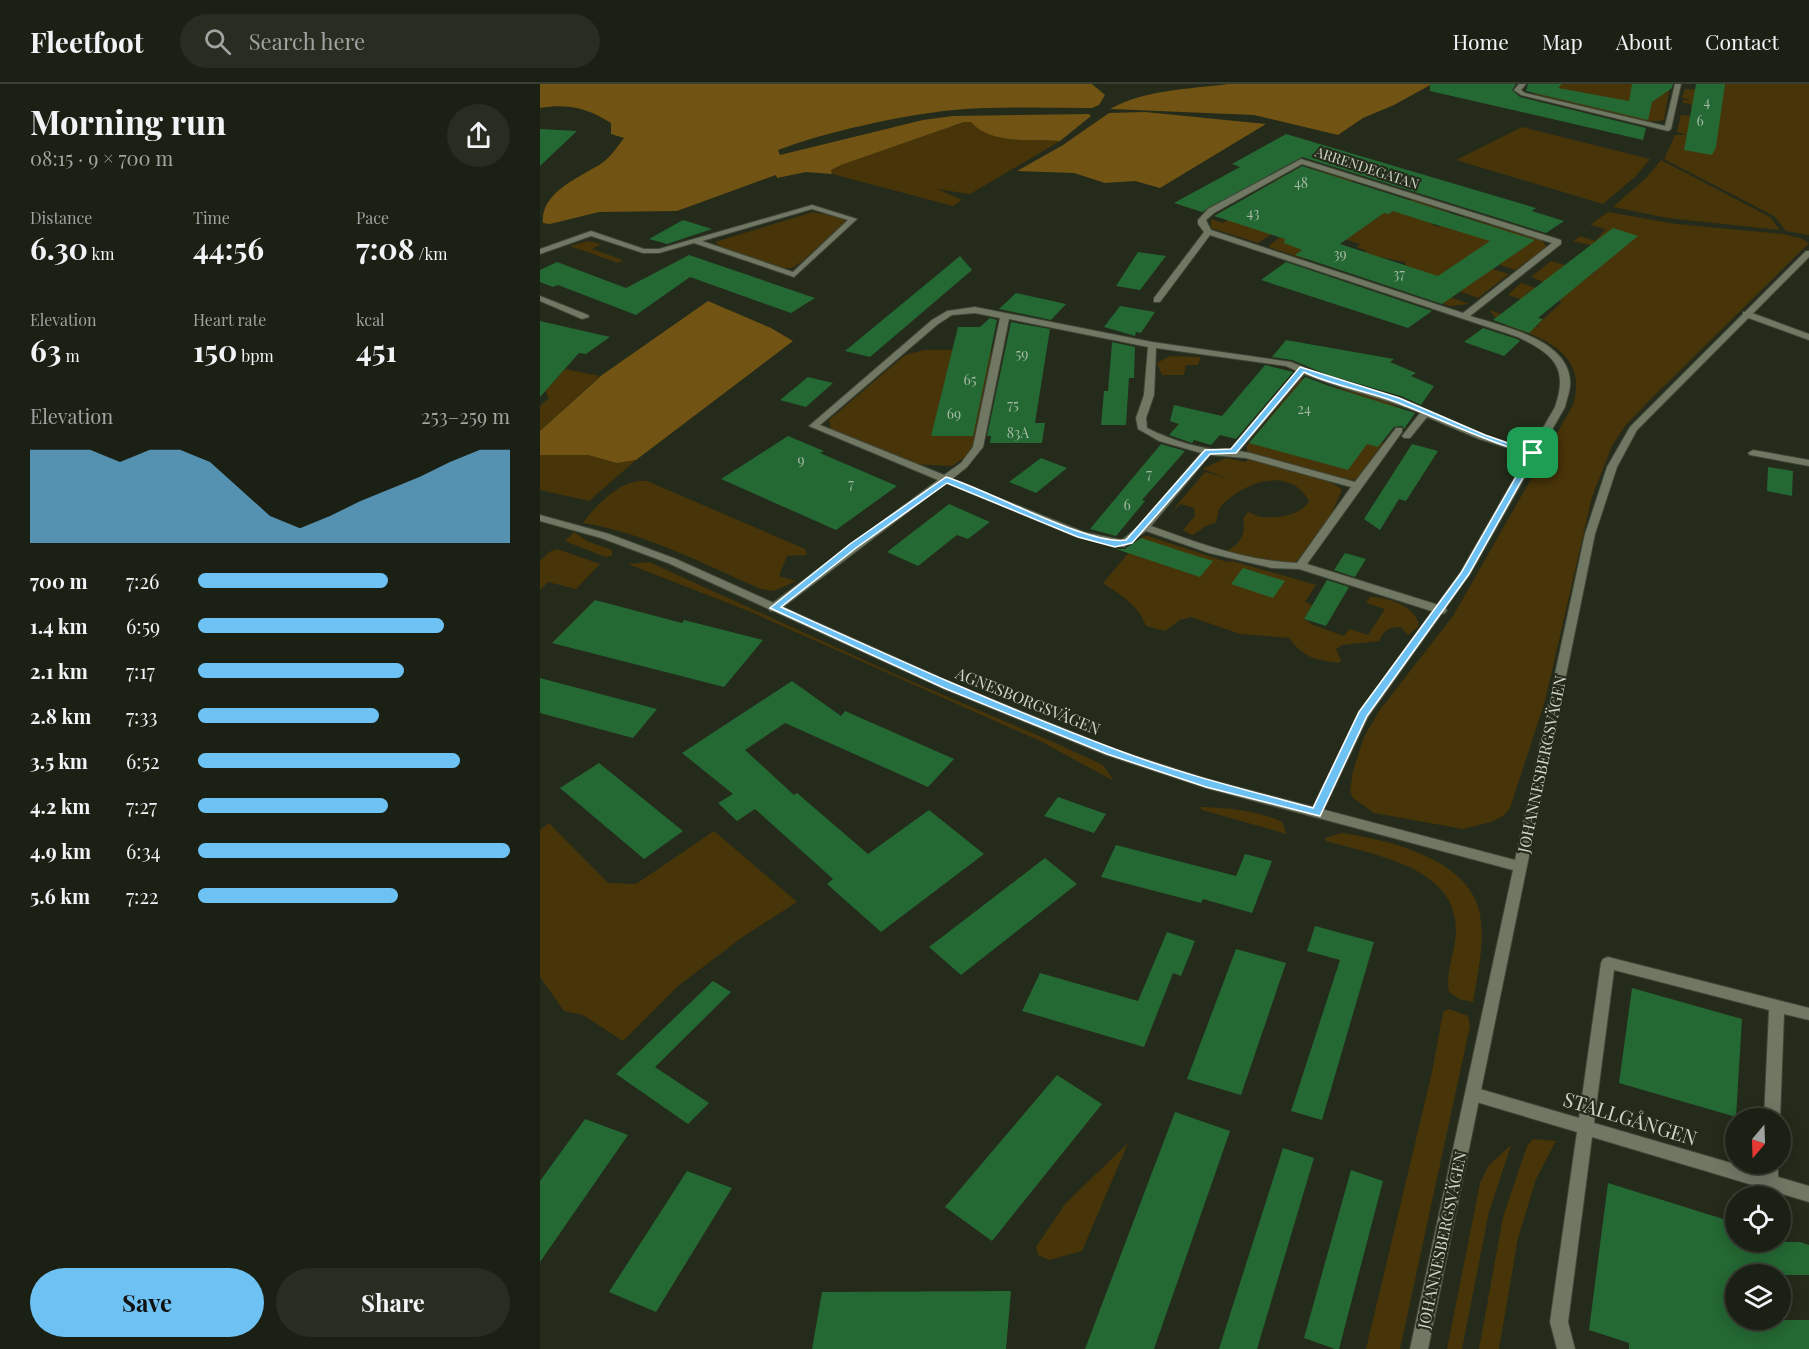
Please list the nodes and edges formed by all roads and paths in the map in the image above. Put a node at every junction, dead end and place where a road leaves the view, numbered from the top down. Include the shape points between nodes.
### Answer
1 (1523, 84) edge
2 (1678, 84) edge
3 (1208, 232) junction
4 (694, 241) junction
5 (540, 252) edge
6 (1809, 254) edge
7 (540, 298) edge
8 (1157, 300) dead end
9 (1746, 314) junction
10 (1466, 315) junction
11 (1005, 316) junction
12 (585, 317) dead end
13 (1809, 337) edge
14 (1152, 345) junction
15 (1303, 369) junction
16 (1425, 413) junction
17 (1207, 452) junction
18 (1233, 452) junction
19 (1533, 453) junction
20 (1753, 453) dead end
21 (1809, 463) edge
22 (946, 480) junction
23 (1357, 486) junction
24 (540, 518) edge
25 (1144, 527) junction
26 (1300, 566) junction
27 (774, 608) junction
28 (1441, 610) junction
29 (1316, 813) junction
30 (1520, 867) junction
31 (1777, 1005) junction
32 (1809, 1014) edge
33 (1473, 1094) junction
34 (1772, 1108) edge
35 (1586, 1128) junction
36 (1770, 1174) edge
37 (1770, 1182) junction
38 (1809, 1194) edge
39 (1419, 1349) edge
40 (1566, 1349) edge

1 - 2 street via 1517,90 1523,94 1668,129
3 - 8 street
3 - 10 street
3 - 10 street, ARRENDEGATAN via 1202,224 1205,215 1301,161 1558,242
4 - 4 street via 812,207 853,219 794,275
4 - 5 street via 649,252 591,233
6 - 9 street, JOHANNESBERGSVÄGEN
7 - 12 street
9 - 13 street
9 - 30 street, JOHANNESBERGSVÄGEN via 1646,413 1620,448 1612,467 1590,534
10 - 19 street via 1538,342 1565,370 1566,391
11 - 14 street
11 - 22 street via 978,447
11 - 22 street via 975,310 950,313 814,426
14 - 15 street
14 - 17 street via 1143,429
15 - 16 street
15 - 18 street
16 - 19 street
16 - 23 street
17 - 18 street
17 - 25 street
18 - 23 street
19 - 28 street
20 - 21 street
22 - 25 street via 1048,523 1115,544 1129,542
22 - 27 street
23 - 26 street
24 - 27 street, AGNESBORGSVÄGEN via 605,536 672,561
25 - 26 street via 1209,550 1272,565
26 - 28 street
27 - 29 street, AGNESBORGSVÄGEN via 948,686 1110,752
28 - 29 street via 1363,715
29 - 30 street, AGNESBORGSVÄGEN
30 - 33 street, JOHANNESBERGSVÄGEN
31 - 32 street
31 - 34 street
31 - 35 street via 1608,963
33 - 35 street, STALLGÅNGEN
33 - 39 street, JOHANNESBERGSVÄGEN
35 - 37 street, STALLGÅNGEN
35 - 40 street via 1559,1322
36 - 37 street
37 - 38 street, STALLGÅNGEN

